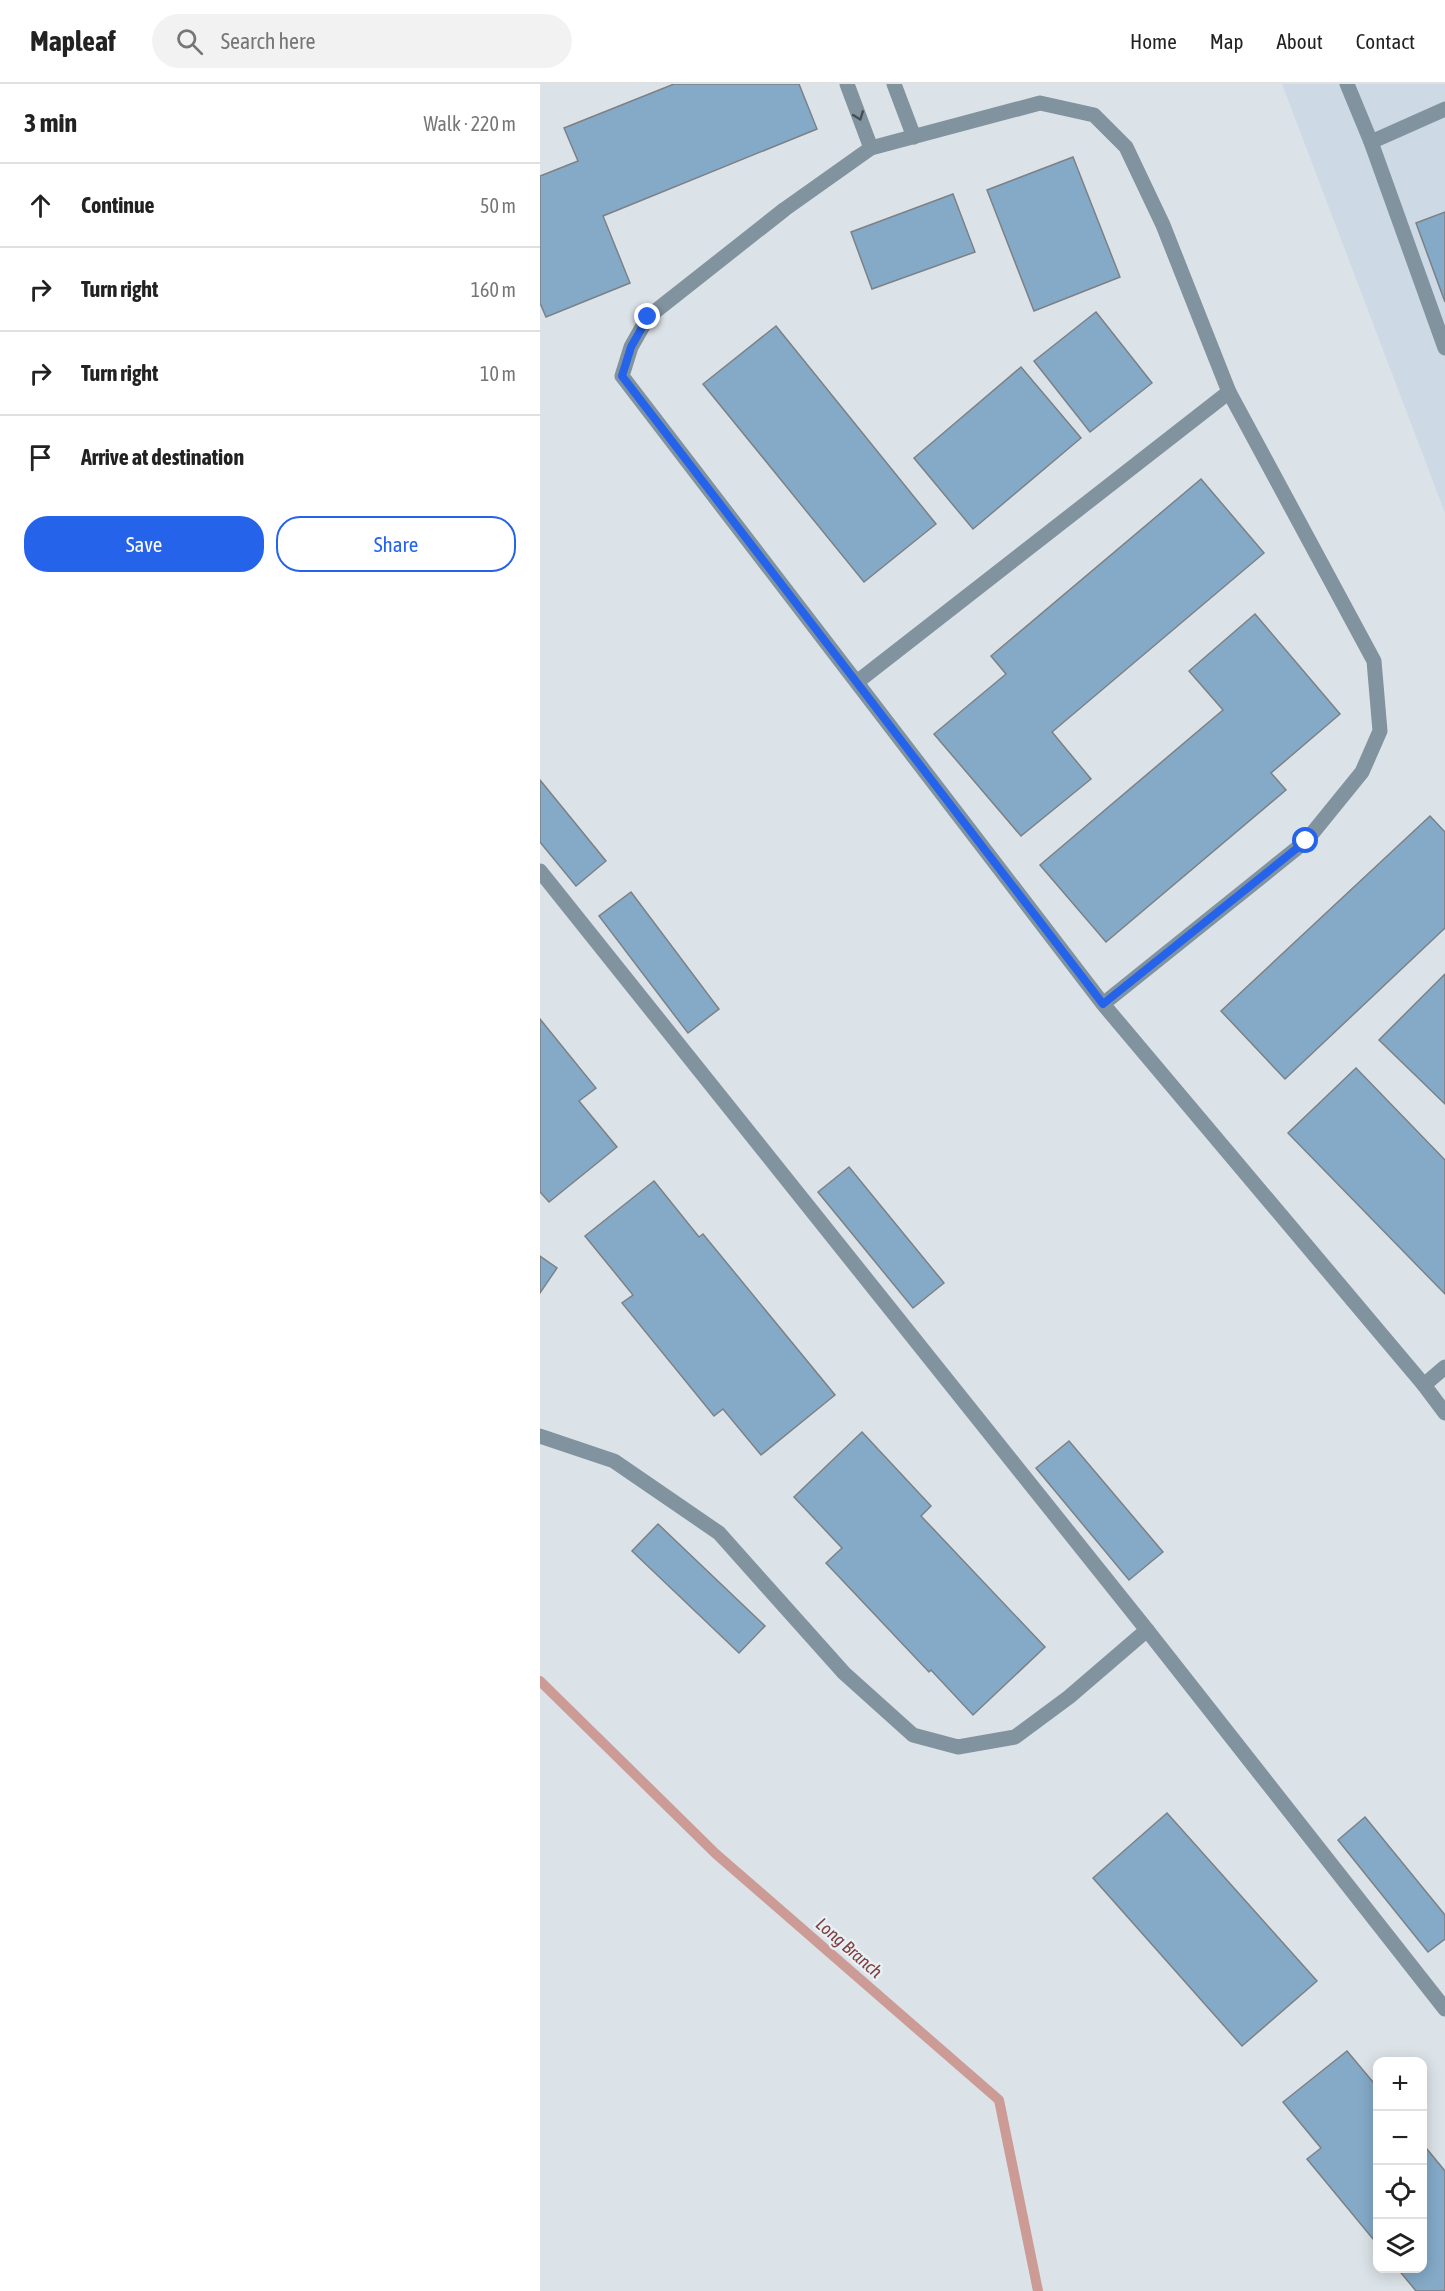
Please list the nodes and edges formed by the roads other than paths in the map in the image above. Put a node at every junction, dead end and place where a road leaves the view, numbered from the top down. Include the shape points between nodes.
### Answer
1 (847, 84) edge
2 (894, 84) edge
3 (1347, 84) edge
4 (1445, 109) edge
5 (914, 137) junction
6 (1371, 142) junction
7 (872, 148) junction
8 (1445, 348) edge
9 (1229, 392) junction
10 (857, 682) junction
11 (540, 871) edge
12 (1103, 1004) junction
13 (1445, 1367) edge
14 (1424, 1385) junction
15 (1445, 1413) edge
16 (540, 1436) edge
17 (1147, 1630) junction
18 (1445, 2009) edge

1 -> 7 lane
2 - 5 lane
3 - 6 lane
4 - 6 lane
5 - 7 lane
5 - 9 lane via 1040,103 1095,115 1126,147 1163,225
6 - 8 lane
7 - 10 lane via 785,209 648,317 631,347 622,376
9 - 10 lane
9 - 12 lane via 1374,661 1380,731 1362,772 1306,841
10 - 12 lane
11 - 17 lane
12 - 14 lane
13 - 14 lane
14 - 15 lane
16 - 17 lane via 614,1461 719,1533 844,1673 913,1736 958,1747 1015,1737 1070,1697
17 - 18 lane

